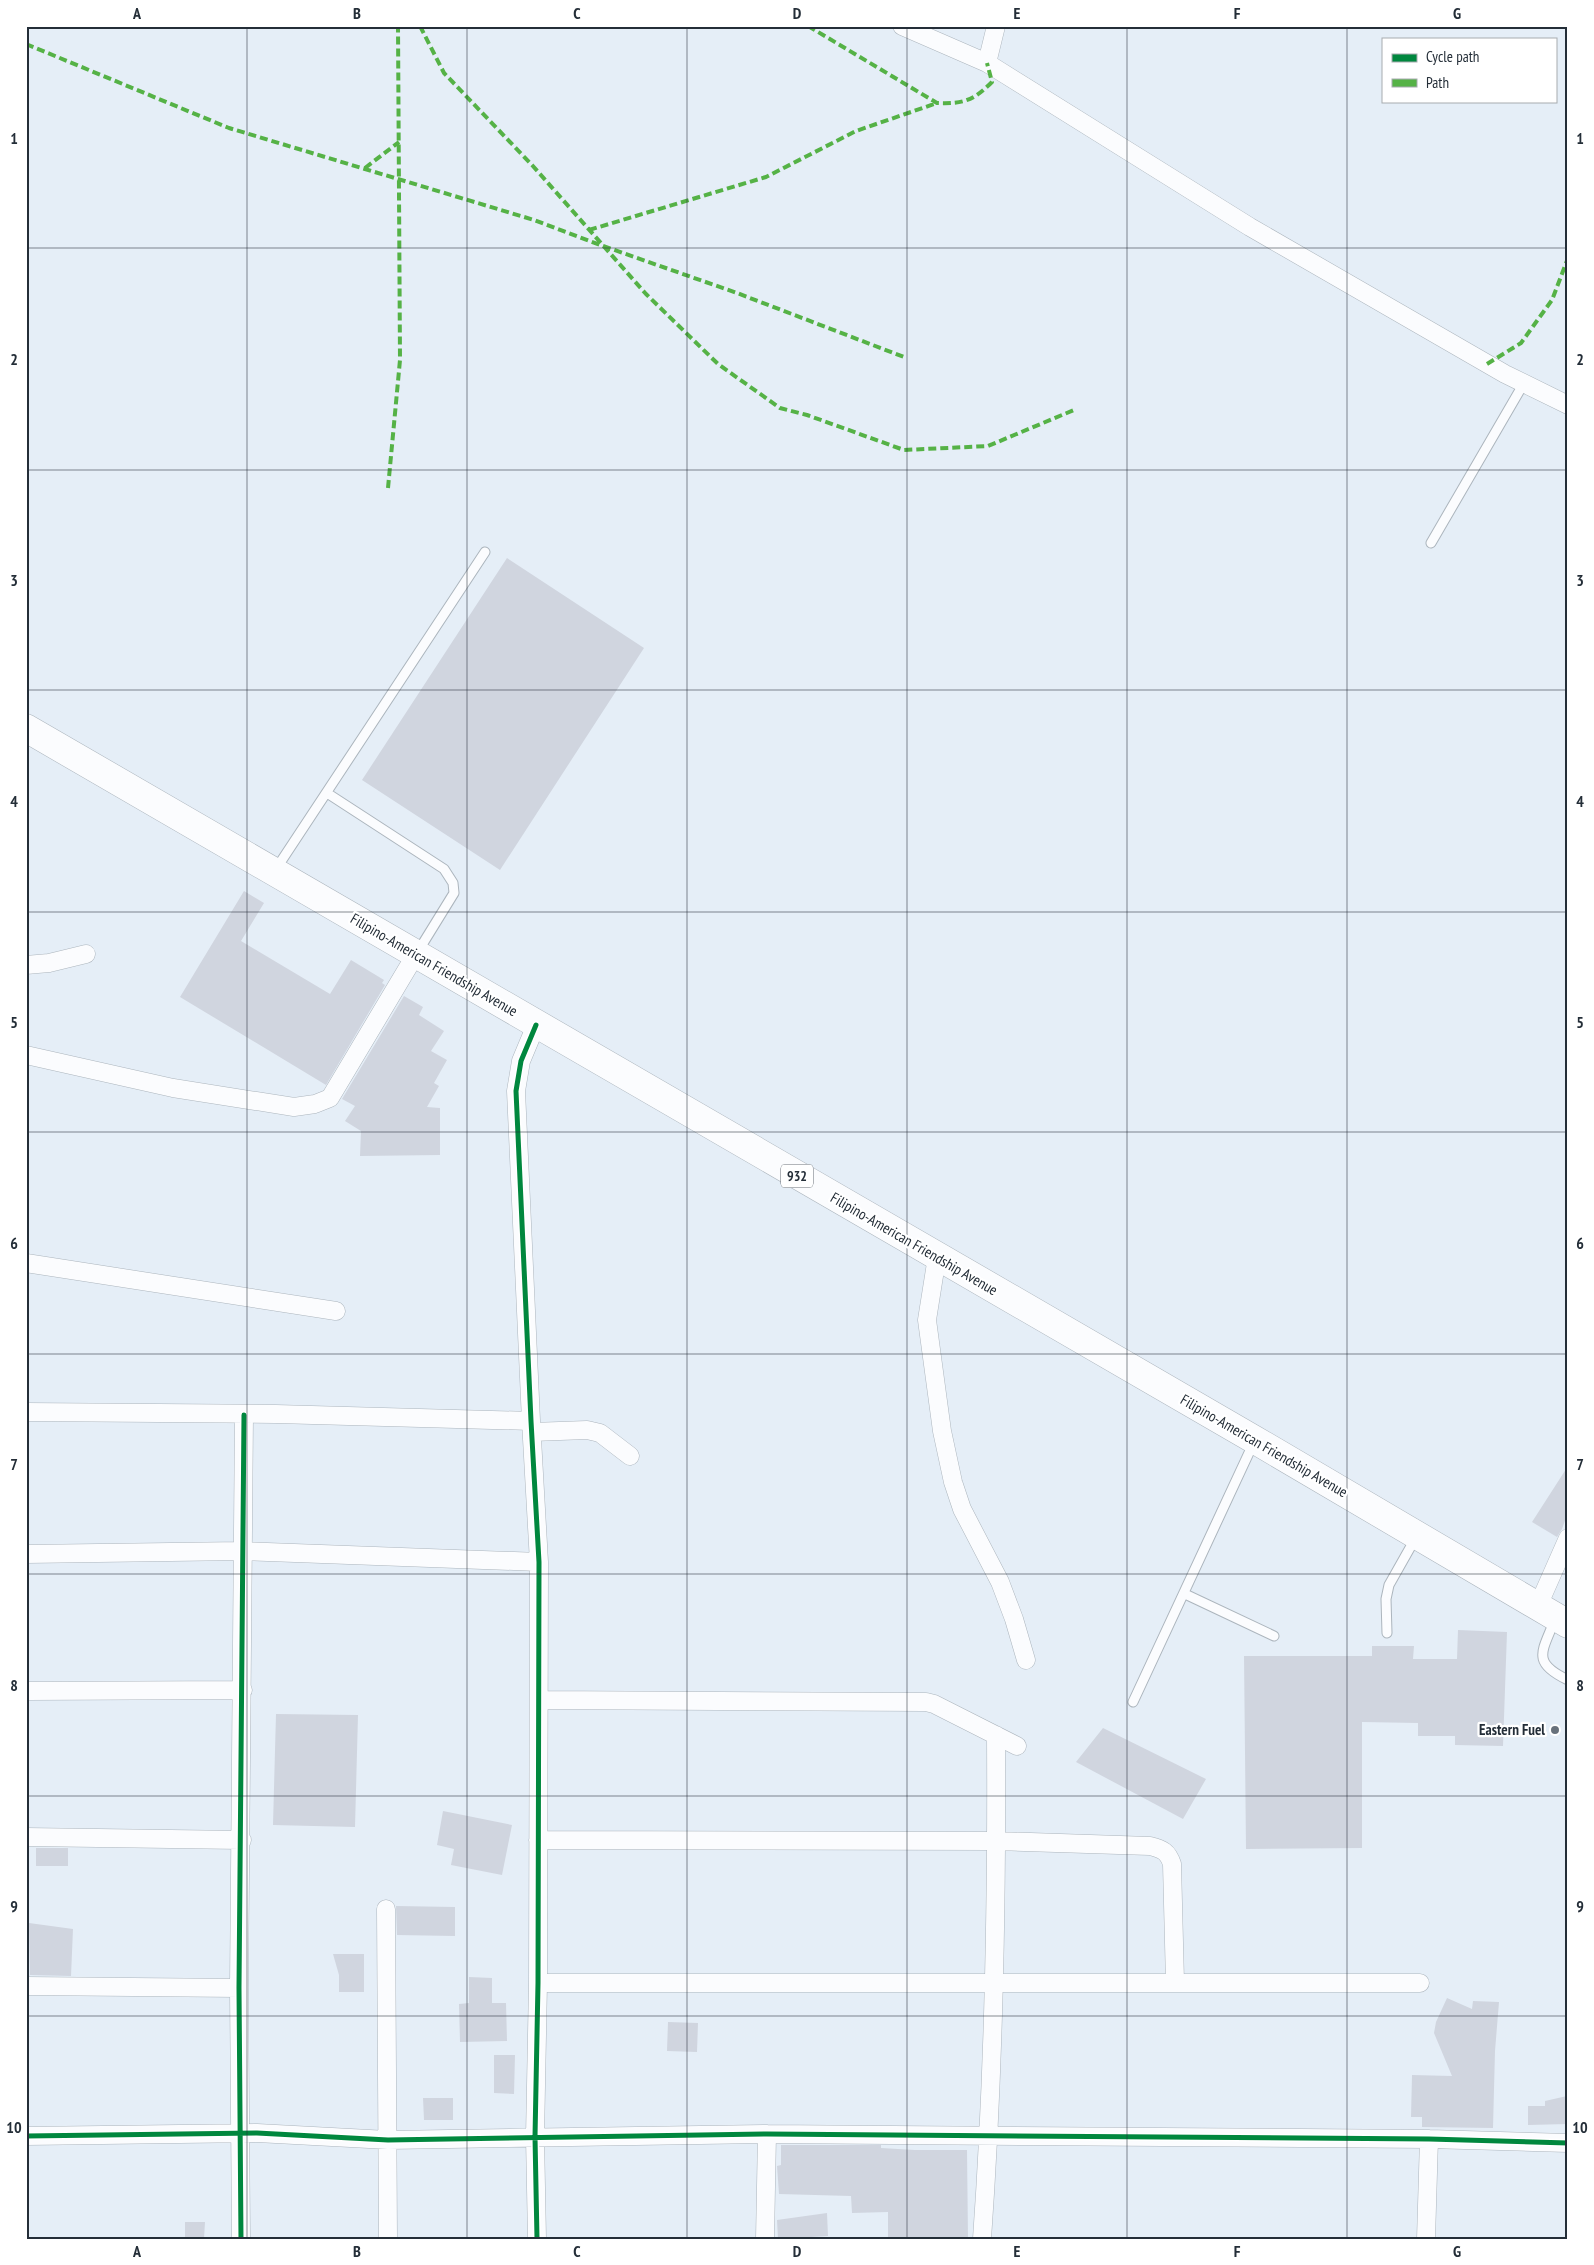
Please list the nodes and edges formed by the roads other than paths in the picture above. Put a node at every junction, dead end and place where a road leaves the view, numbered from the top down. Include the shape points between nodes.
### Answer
1 (902, 26) edge
2 (996, 26) edge
3 (987, 63) junction
4 (1524, 383) junction
5 (1568, 405) edge
6 (1431, 543) dead end
7 (485, 552) dead end
8 (26, 728) edge
9 (327, 793) junction
10 (275, 872) junction
11 (86, 954) dead end
12 (416, 954) junction
13 (26, 965) edge
14 (536, 1025) junction
15 (26, 1055) edge
16 (936, 1257) junction
17 (26, 1263) edge
18 (336, 1311) dead end
19 (26, 1412) edge
20 (244, 1415) junction
21 (531, 1426) junction
22 (1255, 1440) junction
23 (630, 1456) dead end
24 (1417, 1536) junction
25 (1568, 1538) edge
26 (242, 1551) junction
27 (26, 1554) edge
28 (539, 1562) junction
29 (1185, 1594) junction
30 (1554, 1616) edge
31 (1387, 1633) dead end
32 (1274, 1636) dead end
33 (1026, 1660) dead end
34 (1568, 1680) edge
35 (243, 1690) junction
36 (26, 1691) edge
37 (539, 1700) junction
38 (1133, 1702) dead end
39 (996, 1734) junction
40 (1017, 1746) dead end
41 (26, 1837) edge
42 (242, 1840) junction
43 (538, 1840) junction
44 (997, 1841) junction
45 (386, 1909) dead end
46 (1175, 1982) junction
47 (538, 1983) junction
48 (994, 1983) junction
49 (1420, 1983) dead end
50 (26, 1986) edge
51 (240, 1988) junction
52 (240, 2133) junction
53 (767, 2134) junction
54 (26, 2136) edge
55 (535, 2137) junction
56 (989, 2137) junction
57 (1429, 2139) junction
58 (388, 2140) junction
59 (1568, 2143) edge
60 (241, 2239) edge
61 (388, 2239) edge
62 (537, 2239) edge
63 (765, 2239) edge
64 (982, 2239) edge
65 (1426, 2239) edge

1 - 3 street
2 - 3 street
3 - 4 street via 1250,227
4 - 5 street
4 - 6 lane
7 - 9 lane
8 - 10 main road, Filipino-American Friendship Avenue / 932
9 - 10 lane
9 - 12 lane via 444,868 450,876 454,893
10 - 12 main road, Filipino-American Friendship Avenue / 932
11 - 13 street via 59,962
12 - 14 main road, Filipino-American Friendship Avenue / 932
12 - 15 street via 330,1098 316,1104 294,1107 173,1088
14 - 16 main road, Filipino-American Friendship Avenue / 932
14 - 21 street via 521,1061 516,1091
16 - 22 main road, Filipino-American Friendship Avenue / 932
16 - 33 street via 927,1320 951,1473 962,1509 1000,1582
17 - 18 street
19 - 20 street
20 - 21 street
20 - 26 street
21 - 23 street via 600,1433
21 - 28 street
22 - 24 main road, Filipino-American Friendship Avenue / 932
22 - 29 lane
24 - 30 main road, Filipino-American Friendship Avenue / 932
24 - 31 lane via 1389,1584
25 - 30 street
26 - 27 street
26 - 28 street
26 - 35 street
28 - 37 street
29 - 32 lane
29 - 38 lane
30 - 34 lane via 1542,1652 1543,1659 1552,1673
35 - 36 street
35 - 42 street
37 - 39 street via 926,1702
37 - 43 street
39 - 40 street
39 - 44 street
41 - 42 street
42 - 51 street
43 - 44 street
43 - 47 street
44 - 46 street via 1161,1848 1172,1864 1174,1882
44 - 48 street
45 - 58 street
46 - 48 street
46 - 49 street
47 - 48 street
47 - 55 street
48 - 56 street
50 - 51 street
51 - 52 street
52 - 54 street
52 - 58 street
52 - 60 street
53 - 55 street
53 - 56 street
53 - 63 street
55 - 58 street
55 - 62 street
56 - 57 street
56 - 64 street
57 - 59 street
57 - 65 street
58 - 61 street

